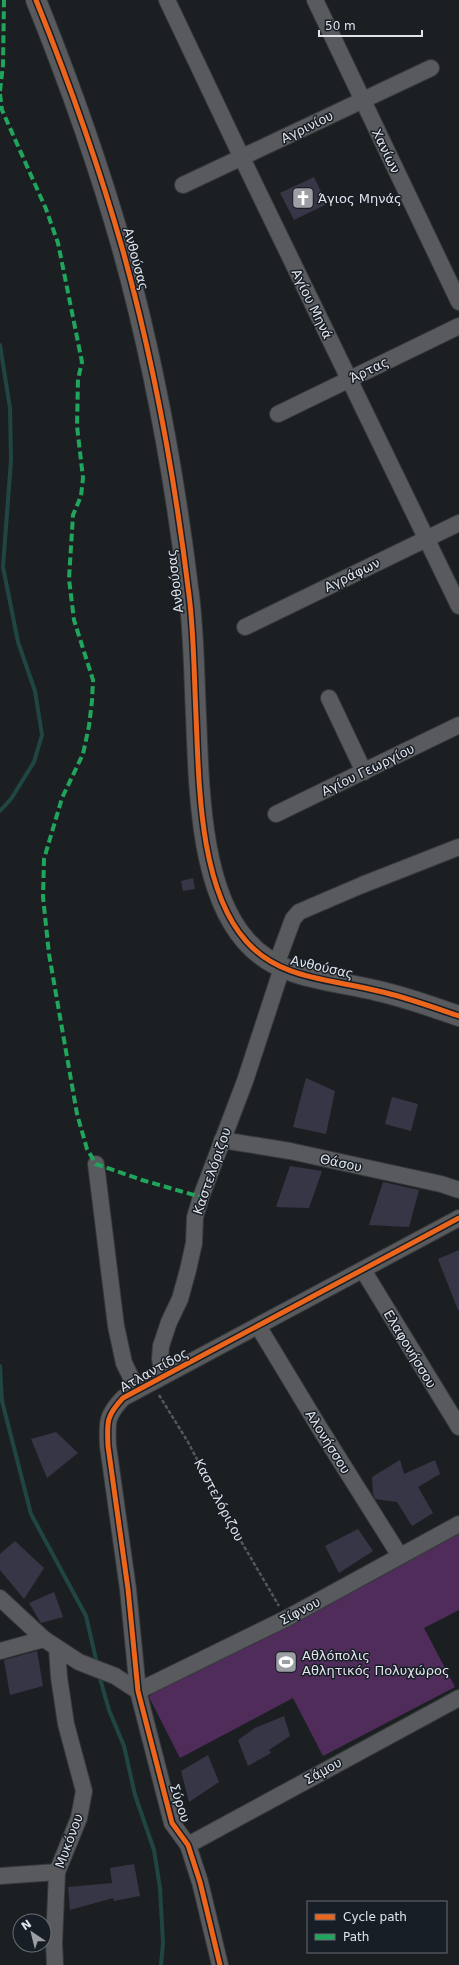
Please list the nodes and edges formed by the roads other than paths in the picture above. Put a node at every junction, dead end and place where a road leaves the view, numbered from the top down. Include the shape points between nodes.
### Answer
1 (36, 0) edge
2 (167, 0) edge
3 (314, 0) edge
4 (431, 68) dead end
5 (362, 101) junction
6 (242, 158) junction
7 (183, 185) dead end
8 (459, 302) edge
9 (459, 326) edge
10 (349, 380) junction
11 (278, 414) dead end
12 (459, 523) edge
13 (426, 538) junction
14 (459, 606) edge
15 (245, 627) dead end
16 (329, 698) dead end
17 (459, 725) edge
18 (364, 772) junction
19 (276, 814) dead end
20 (459, 848) edge
21 (279, 967) junction
22 (459, 1016) edge
23 (222, 1140) junction
24 (96, 1164) dead end
25 (459, 1190) edge
26 (459, 1218) edge
27 (363, 1270) junction
28 (258, 1326) junction
29 (151, 1383) junction
30 (459, 1427) edge
31 (459, 1524) edge
32 (400, 1556) junction
33 (0, 1598) edge
34 (51, 1643) junction
35 (0, 1651) edge
36 (138, 1691) junction
37 (459, 1698) edge
38 (188, 1845) junction
39 (57, 1872) junction
40 (0, 1876) edge
41 (55, 1965) edge
42 (220, 1965) edge

1 - 21 street, Ανθούσας via 111,211 138,308 160,411 189,597 201,794 208,858 213,878 225,911 234,925 257,952
2 - 6 street, Αγίου Μηνά
3 - 5 street, Χανίων
4 - 5 street, Αγρινίου
5 - 6 street, Αγρινίου
5 - 8 street, Χανίων
6 - 7 street, Αγρινίου
6 - 10 street, Αγίου Μηνά
9 - 10 street, Άρτας
10 - 11 street, Άρτας
10 - 13 street, Αγίου Μηνά
12 - 13 street, Αγράφων
13 - 14 street, Αγίου Μηνά
13 - 15 street, Αγράφων
16 - 18 street
17 - 18 street, Αγίου Γεωργίου
18 - 19 street, Αγίου Γεωργίου
20 - 21 street, Καστελόριζου via 299,912 293,919
21 - 22 street, Ανθούσας via 388,993
21 - 23 street, Καστελόριζου via 245,1081
23 - 25 street, Θάσου via 297,1153
23 - 29 street, Καστελόριζου via 195,1217 194,1243 180,1299 169,1322
24 - 29 street via 116,1326 124,1363
26 - 27 street, Ατλαντίδος
27 - 28 street, Ατλαντίδος
27 - 30 street, Ελαφονήσσου
28 - 29 street, Ατλαντίδος
28 - 32 street, Αλονήσσου via 318,1427
29 - 36 street, Ατλαντίδος via 123,1398 111,1411 107,1426
31 - 32 street, Σίφνου
32 - 36 street, Σίφνου via 287,1618
33 - 34 street
34 - 35 street
34 - 36 street via 79,1662 115,1676
34 - 39 street, Μυκόνου via 66,1724 84,1791 79,1818
36 - 38 street, Σύρου via 172,1823
37 - 38 street, Σάμου
38 - 42 street, Σύρου via 200,1882
39 - 40 street
39 - 41 street, Μυκόνου

